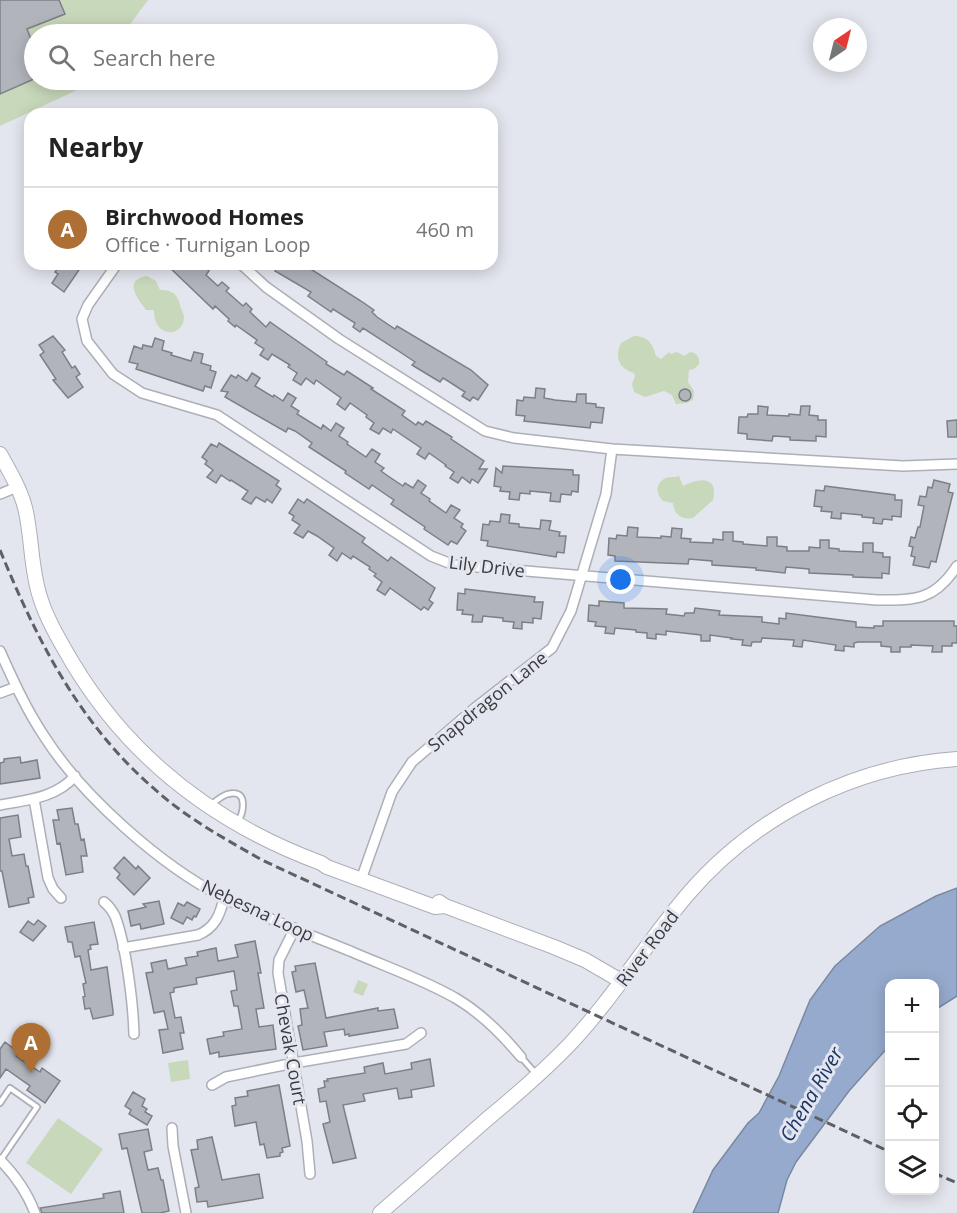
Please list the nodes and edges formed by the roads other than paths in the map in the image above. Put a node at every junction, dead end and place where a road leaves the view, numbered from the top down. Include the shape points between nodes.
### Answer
1 (113, 270) edge
2 (248, 270) edge
3 (612, 449) junction
4 (0, 454) edge
5 (957, 464) edge
6 (17, 487) junction
7 (0, 494) edge
8 (957, 566) edge
9 (580, 575) junction
10 (0, 651) edge
11 (16, 687) junction
12 (0, 693) edge
13 (957, 759) edge
14 (75, 776) junction
15 (34, 799) junction
16 (0, 805) edge
17 (208, 807) junction
18 (237, 824) junction
19 (321, 863) junction
20 (363, 874) junction
21 (61, 898) dead end
22 (224, 898) junction
23 (104, 902) dead end
24 (445, 906) junction
25 (294, 928) junction
26 (123, 948) junction
27 (621, 981) junction
28 (421, 1033) dead end
29 (134, 1034) dead end
30 (521, 1057) joint
31 (294, 1063) junction
32 (537, 1075) junction
33 (212, 1085) dead end
34 (0, 1103) edge
35 (172, 1128) dead end
36 (0, 1160) edge
37 (310, 1174) dead end
38 (35, 1213) edge
39 (186, 1213) edge
40 (380, 1213) edge

1 - 9 street, Lily Drive via 82,319 87,341 113,374 142,393 217,415 431,556 453,565
2 - 3 street via 339,339 485,431
3 - 5 street via 903,466
3 - 9 street, Snapdragon Lane via 606,494
4 - 6 main road
6 - 7 street
6 - 17 main road via 26,510 39,596 81,677 138,746 186,792
8 - 9 street, Lily Drive via 930,593 912,600
9 - 20 street, Snapdragon Lane via 571,611 552,648 412,762 392,792
10 - 11 street, Nebesna Loop
11 - 12 street
11 - 14 street, Nebesna Loop via 44,737
13 - 27 main road, River Road via 900,766 861,777 779,815 743,841 689,893
14 - 15 street via 61,789
14 - 22 street, Nebesna Loop via 148,847
15 - 16 street
15 - 21 street via 48,878
17 - 18 main road
17 - 18 lane via 231,793 238,796 244,802 244,811
18 - 19 main road
19 - 20 main road via 330,862
19 - 24 main road via 435,907
20 - 24 main road
22 - 25 street, Nebesna Loop
22 - 26 street via 208,931
23 - 26 street via 116,918
24 - 27 main road via 585,960
25 - 30 street, Nebesna Loop via 456,998 496,1029
25 - 31 street, Chevak Court via 279,960 278,973
26 - 29 street
27 - 32 main road, River Road via 571,1043
28 - 31 street via 406,1044
30 - 32 lane
31 - 33 street via 226,1077
31 - 37 street, Chevak Court
32 - 40 main road, River Road
34 - 36 lane via 10,1088 38,1107
35 - 39 street
36 - 38 street via 23,1187

